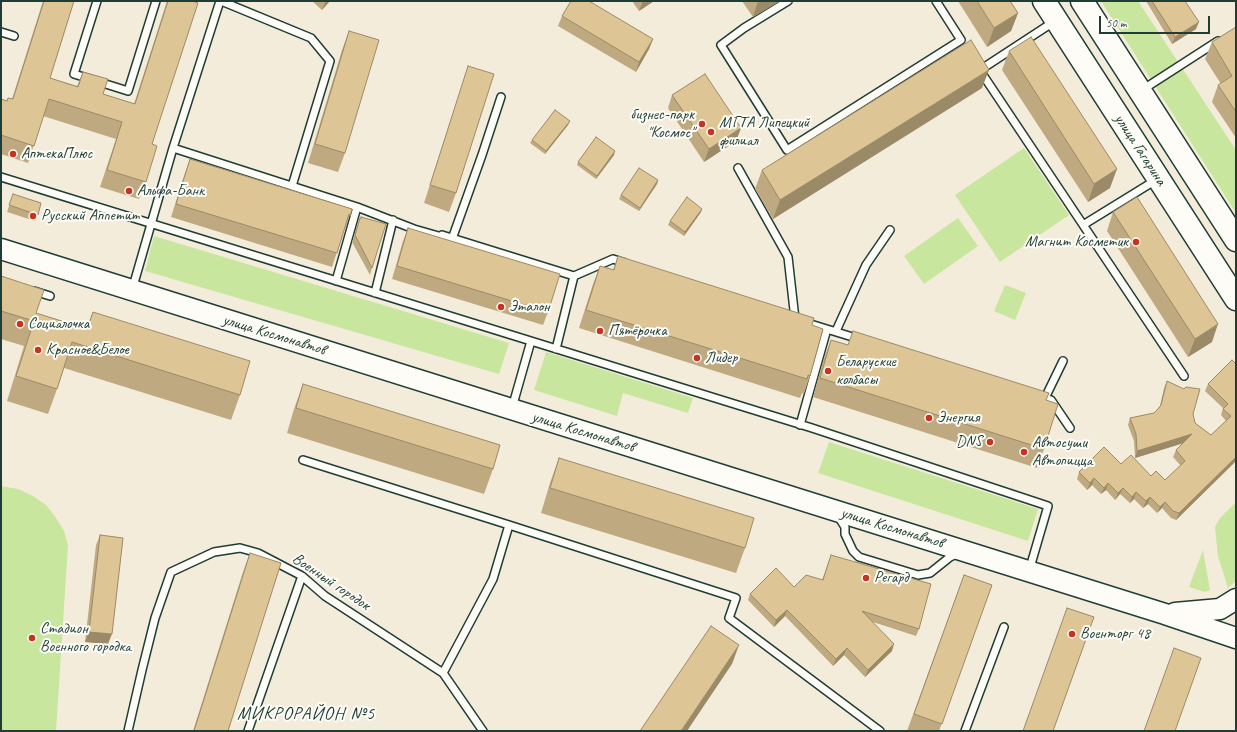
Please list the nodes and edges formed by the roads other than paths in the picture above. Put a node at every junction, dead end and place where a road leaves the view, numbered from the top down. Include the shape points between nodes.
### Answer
1 (97, 1) edge
2 (156, 1) edge
3 (220, 1) edge
4 (788, 1) edge
5 (936, 1) edge
6 (1044, 1) edge
7 (1082, 1) edge
8 (1057, 20) junction
9 (1, 32) edge
10 (14, 36) dead end
11 (1224, 38) edge
12 (961, 40) junction
13 (966, 47) edge
14 (974, 61) edge
15 (979, 70) junction
16 (1140, 91) junction
17 (501, 97) dead end
18 (173, 148) junction
19 (738, 168) dead end
20 (1, 177) edge
21 (1158, 178) junction
22 (292, 186) junction
23 (357, 207) junction
24 (393, 220) junction
25 (152, 224) junction
26 (1083, 226) junction
27 (890, 230) dead end
28 (452, 239) junction
29 (1236, 240) edge
30 (1, 249) edge
31 (634, 266) edge
32 (574, 276) junction
33 (336, 281) junction
34 (29, 290) edge
35 (132, 290) junction
36 (375, 293) junction
37 (50, 296) dead end
38 (1236, 299) edge
39 (827, 329) junction
40 (836, 331) junction
41 (531, 341) junction
42 (866, 341) edge
43 (556, 349) junction
44 (1063, 361) dead end
45 (1184, 376) dead end
46 (1031, 394) edge
47 (1046, 398) junction
48 (512, 409) junction
49 (800, 425) junction
50 (1070, 428) dead end
51 (303, 460) dead end
52 (835, 510) junction
53 (509, 525) junction
54 (963, 551) junction
55 (1029, 571) junction
56 (302, 576) junction
57 (1236, 599) edge
58 (1165, 614) junction
59 (1004, 628) dead end
60 (1236, 638) edge
61 (443, 673) junction
62 (128, 731) edge
63 (248, 731) edge
64 (483, 731) edge
65 (880, 731) edge
66 (965, 731) edge

1 - 2 lane via 74,74 128,91
3 - 18 lane
3 - 22 lane via 311,38 330,61
4 - 12 lane via 721,45 788,150
5 - 12 lane
6 - 8 main road, улица Гагарина
7 - 16 main road, улица Гагарина
8 - 15 lane
8 - 21 main road, улица Гагарина
9 - 10 lane
11 - 16 lane
12 - 13 lane
14 - 15 lane
15 - 26 lane
16 - 29 main road, улица Гагарина
17 - 28 lane
18 - 22 lane
18 - 25 lane
19 - 39 lane via 788,258 792,318
20 - 25 lane
21 - 26 lane
21 - 38 main road, улица Гагарина
22 - 23 lane
23 - 24 lane
23 - 33 lane
24 - 28 lane via 414,229
24 - 36 lane
25 - 33 lane
25 - 35 lane
26 - 45 lane
27 - 40 lane via 866,265
28 - 32 lane
30 - 35 main road, улица Космонавтов
31 - 32 lane via 613,260
32 - 43 lane
33 - 36 lane
34 - 37 lane
35 - 48 main road, улица Космонавтов
36 - 41 lane
39 - 40 lane
39 - 49 lane
40 - 42 lane
41 - 43 lane
41 - 48 lane
43 - 49 lane
44 - 47 lane
46 - 47 lane
47 - 50 lane via 1051,400
48 - 52 main road, улица Космонавтов
49 - 55 lane via 1048,506
51 - 53 lane
52 - 54 main road, улица Космонавтов
52 - 54 lane via 853,551 859,557 918,575 930,573 950,557
53 - 61 lane via 493,579
53 - 65 lane via 736,598 728,618
54 - 55 main road, улица Космонавтов
55 - 58 main road, улица Космонавтов
56 - 61 lane, Военный городок via 325,596
56 - 62 lane, Военный городок via 258,553 240,548 214,552 171,572 155,618
56 - 63 lane
57 - 58 main road, улица Космонавтов via 1220,609
58 - 60 main road, улица Космонавтов
59 - 66 lane
61 - 64 lane, Военный городок

